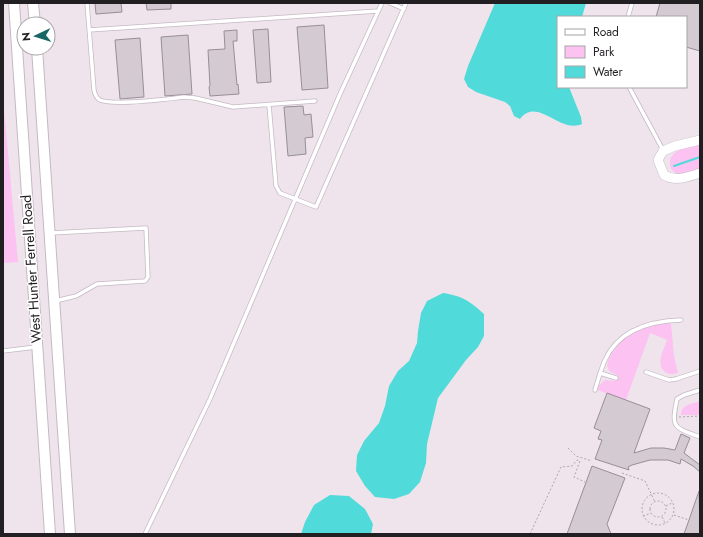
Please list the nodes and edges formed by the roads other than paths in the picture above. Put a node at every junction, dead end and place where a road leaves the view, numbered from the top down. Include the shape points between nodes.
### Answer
1 (14, 3) edge
2 (33, 3) edge
3 (87, 3) edge
4 (382, 3) edge
5 (390, 3) edge
6 (406, 3) edge
7 (632, 3) edge
8 (404, 9) junction
9 (378, 11) junction
10 (34, 16) edge
11 (628, 16) edge
12 (89, 30) junction
13 (37, 56) edge
14 (629, 88) edge
15 (315, 101) dead end
16 (269, 105) junction
17 (700, 140) edge
18 (663, 151) junction
19 (700, 173) edge
20 (295, 200) junction
21 (49, 233) junction
22 (54, 301) junction
23 (681, 320) dead end
24 (37, 347) junction
25 (3, 351) edge
26 (700, 371) edge
27 (646, 372) dead end
28 (600, 373) junction
29 (616, 378) dead end
30 (595, 390) dead end
31 (700, 390) edge
32 (700, 437) edge
33 (50, 534) edge
34 (70, 534) edge
35 (145, 534) edge

1 - 24 main road, West Hunter Ferrell Road
2 - 10 main road
3 - 12 lane
4 - 9 lane
5 - 8 lane
6 - 8 lane
7 - 11 lane
8 - 20 lane via 316,207
9 - 12 lane
9 - 20 lane
12 - 16 lane via 94,90 98,99 112,103 184,97 233,107
13 - 21 main road, West Hunter Ferrell Road
14 - 18 lane
15 - 16 lane
16 - 20 lane via 276,186 280,193
17 - 18 street
18 - 19 street via 658,160 664,175 669,178 678,179
20 - 35 lane via 210,399
21 - 22 main road, West Hunter Ferrell Road
21 - 22 lane via 146,228 148,277 145,281 97,284 76,296
22 - 34 main road, West Hunter Ferrell Road
23 - 28 lane via 651,323 629,333 612,348
24 - 25 lane
24 - 33 main road, West Hunter Ferrell Road
26 - 27 lane via 669,380
28 - 29 lane
28 - 30 lane
31 - 32 lane via 677,399 674,412 679,429

